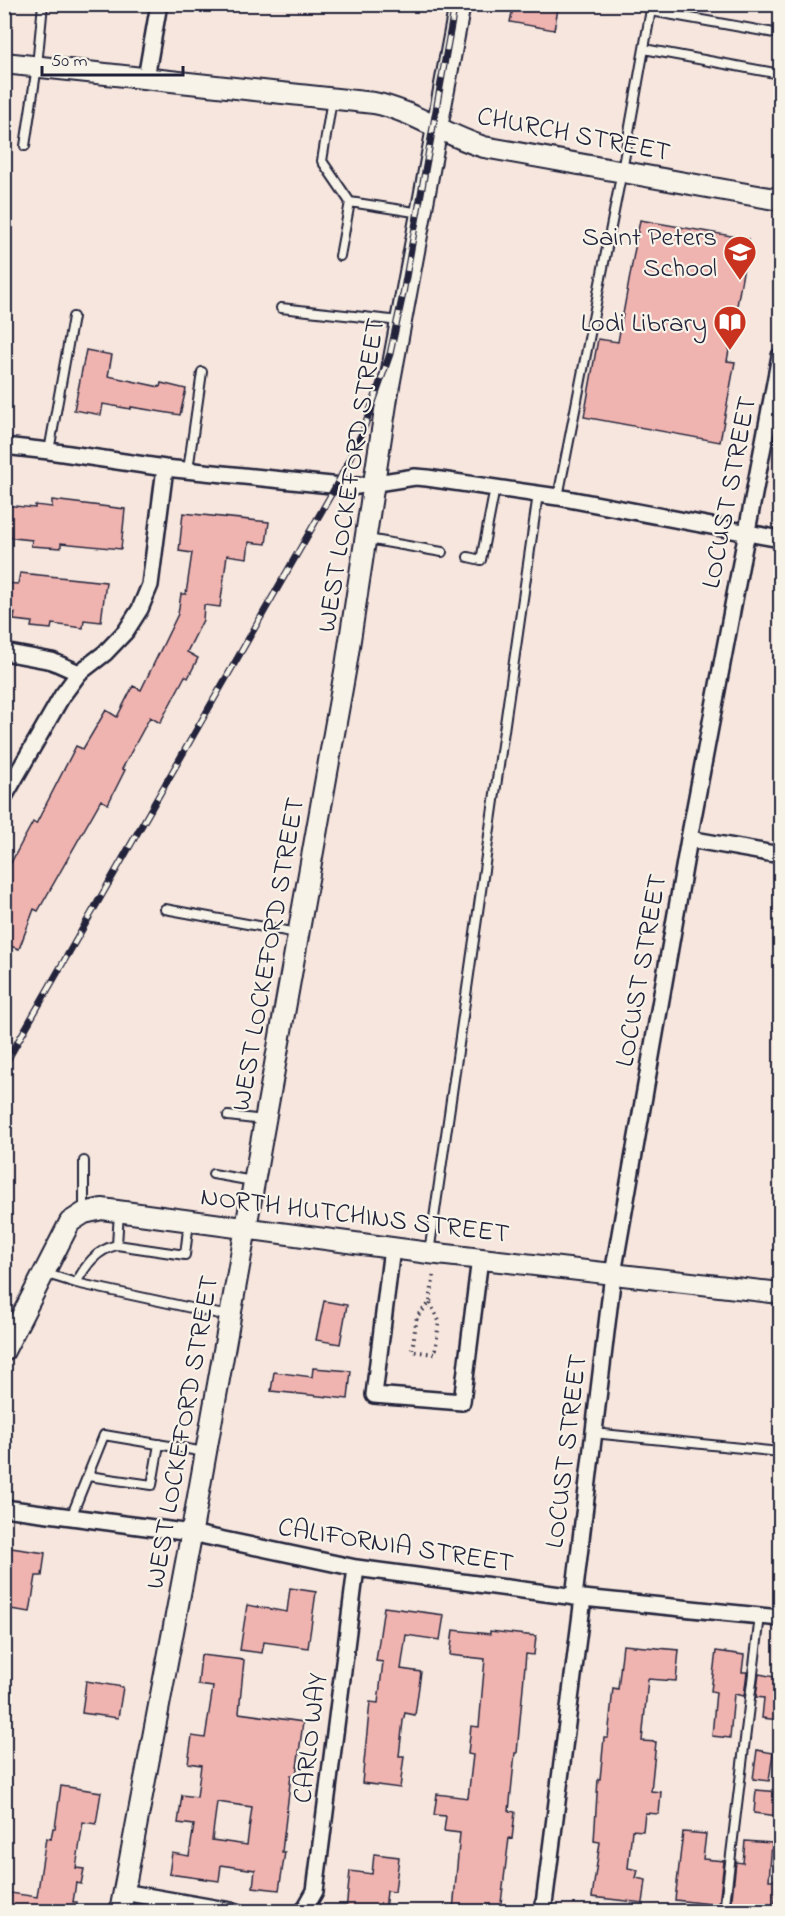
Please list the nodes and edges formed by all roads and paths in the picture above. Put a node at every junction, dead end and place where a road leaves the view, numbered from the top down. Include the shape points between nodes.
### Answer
1 (43, 4) edge
2 (159, 4) edge
3 (460, 4) edge
4 (651, 8) edge
5 (780, 34) edge
6 (644, 49) junction
7 (4, 63) edge
8 (37, 66) junction
9 (780, 74) edge
10 (146, 78) junction
11 (332, 98) junction
12 (438, 127) junction
13 (25, 146) dead end
14 (622, 171) junction
15 (780, 200) edge
16 (350, 202) junction
17 (422, 213) junction
18 (340, 256) dead end
19 (281, 308) dead end
20 (73, 317) dead end
21 (402, 321) junction
22 (780, 356) edge
23 (202, 372) dead end
24 (4, 446) edge
25 (49, 451) junction
26 (165, 468) junction
27 (188, 470) junction
28 (375, 484) junction
29 (495, 488) junction
30 (538, 494) junction
31 (558, 497) junction
32 (746, 533) junction
33 (366, 538) junction
34 (780, 539) edge
35 (441, 552) dead end
36 (468, 557) dead end
37 (4, 652) edge
38 (79, 673) junction
39 (4, 797) edge
40 (689, 838) junction
41 (780, 855) edge
42 (165, 909) dead end
43 (297, 933) junction
44 (228, 1116) dead end
45 (264, 1120) junction
46 (84, 1161) dead end
47 (213, 1174) dead end
48 (254, 1180) junction
49 (120, 1211) junction
50 (84, 1212) junction
51 (189, 1220) junction
52 (246, 1227) junction
53 (117, 1245) junction
54 (392, 1248) junction
55 (432, 1253) junction
56 (480, 1258) junction
57 (45, 1273) junction
58 (613, 1274) junction
59 (76, 1283) junction
60 (780, 1293) edge
61 (430, 1304) junction
62 (230, 1316) junction
63 (4, 1352) edge
64 (593, 1433) junction
65 (159, 1444) junction
66 (205, 1452) junction
67 (780, 1452) edge
68 (88, 1476) junction
69 (4, 1508) edge
70 (71, 1517) junction
71 (191, 1533) junction
72 (356, 1568) junction
73 (579, 1597) junction
74 (760, 1616) junction
75 (780, 1618) edge
76 (122, 1902) edge
77 (237, 1911) edge
78 (303, 1911) edge
79 (543, 1911) edge
80 (724, 1911) edge

1 - 8 lane
2 - 10 street
3 - 12 street, WEST LOCKEFORD STREET
4 - 5 lane
4 - 6 lane
6 - 9 lane
6 - 14 lane
7 - 8 street, CHURCH STREET
8 - 10 street, CHURCH STREET
8 - 13 lane
10 - 11 street, CHURCH STREET
11 - 12 street, CHURCH STREET via 386,105
11 - 16 lane via 322,161
12 - 14 street, CHURCH STREET via 484,147
12 - 17 street, WEST LOCKEFORD STREET
14 - 15 street, CHURCH STREET
14 - 31 lane
16 - 17 lane
16 - 18 lane
17 - 21 street, WEST LOCKEFORD STREET
19 - 21 lane
20 - 25 lane
21 - 28 street, WEST LOCKEFORD STREET
22 - 32 street, LOCUST STREET
23 - 27 lane
24 - 25 street
25 - 26 street
26 - 27 street
26 - 38 street via 150,585 140,609 126,631
27 - 28 street via 351,487
28 - 29 street via 415,477
28 - 33 street, WEST LOCKEFORD STREET
29 - 30 street
29 - 36 lane via 481,560
30 - 31 street
30 - 55 lane
31 - 32 street
32 - 34 street
32 - 40 street, LOCUST STREET
33 - 35 lane
33 - 43 street, WEST LOCKEFORD STREET
37 - 38 street via 52,661
38 - 39 street
40 - 41 street
40 - 58 street, LOCUST STREET
42 - 43 lane
43 - 45 street, WEST LOCKEFORD STREET
44 - 45 lane
45 - 48 street, WEST LOCKEFORD STREET
46 - 50 lane
47 - 48 lane
48 - 52 street, WEST LOCKEFORD STREET
49 - 50 street, NORTH HUTCHINS STREET
49 - 51 street, NORTH HUTCHINS STREET
49 - 53 lane
50 - 57 street via 70,1222
51 - 52 street, NORTH HUTCHINS STREET
51 - 53 lane via 185,1256
52 - 54 street, NORTH HUTCHINS STREET
52 - 62 street, WEST LOCKEFORD STREET
53 - 59 lane via 107,1247 87,1263
54 - 55 street, NORTH HUTCHINS STREET
54 - 56 street via 374,1395 462,1402
55 - 56 street, NORTH HUTCHINS STREET
55 - 61 path
56 - 58 street, NORTH HUTCHINS STREET
57 - 59 lane
57 - 63 street
58 - 60 street, NORTH HUTCHINS STREET
58 - 64 street, LOCUST STREET
59 - 62 lane
61 - 61 path via 417,1316 412,1351 435,1354 439,1321
62 - 66 street, WEST LOCKEFORD STREET
64 - 67 lane
64 - 73 street, LOCUST STREET
65 - 66 lane
65 - 68 lane via 104,1435
65 - 68 lane via 152,1485
66 - 71 street, WEST LOCKEFORD STREET
68 - 70 lane
69 - 70 street, CALIFORNIA STREET
70 - 71 street, CALIFORNIA STREET
71 - 72 street, CALIFORNIA STREET
71 - 76 street, WEST LOCKEFORD STREET
72 - 73 street, CALIFORNIA STREET
72 - 78 street, CARLO WAY via 315,1891
73 - 74 street, CALIFORNIA STREET
73 - 79 street, LOCUST STREET
74 - 75 street, CALIFORNIA STREET
74 - 80 lane
76 - 77 street

